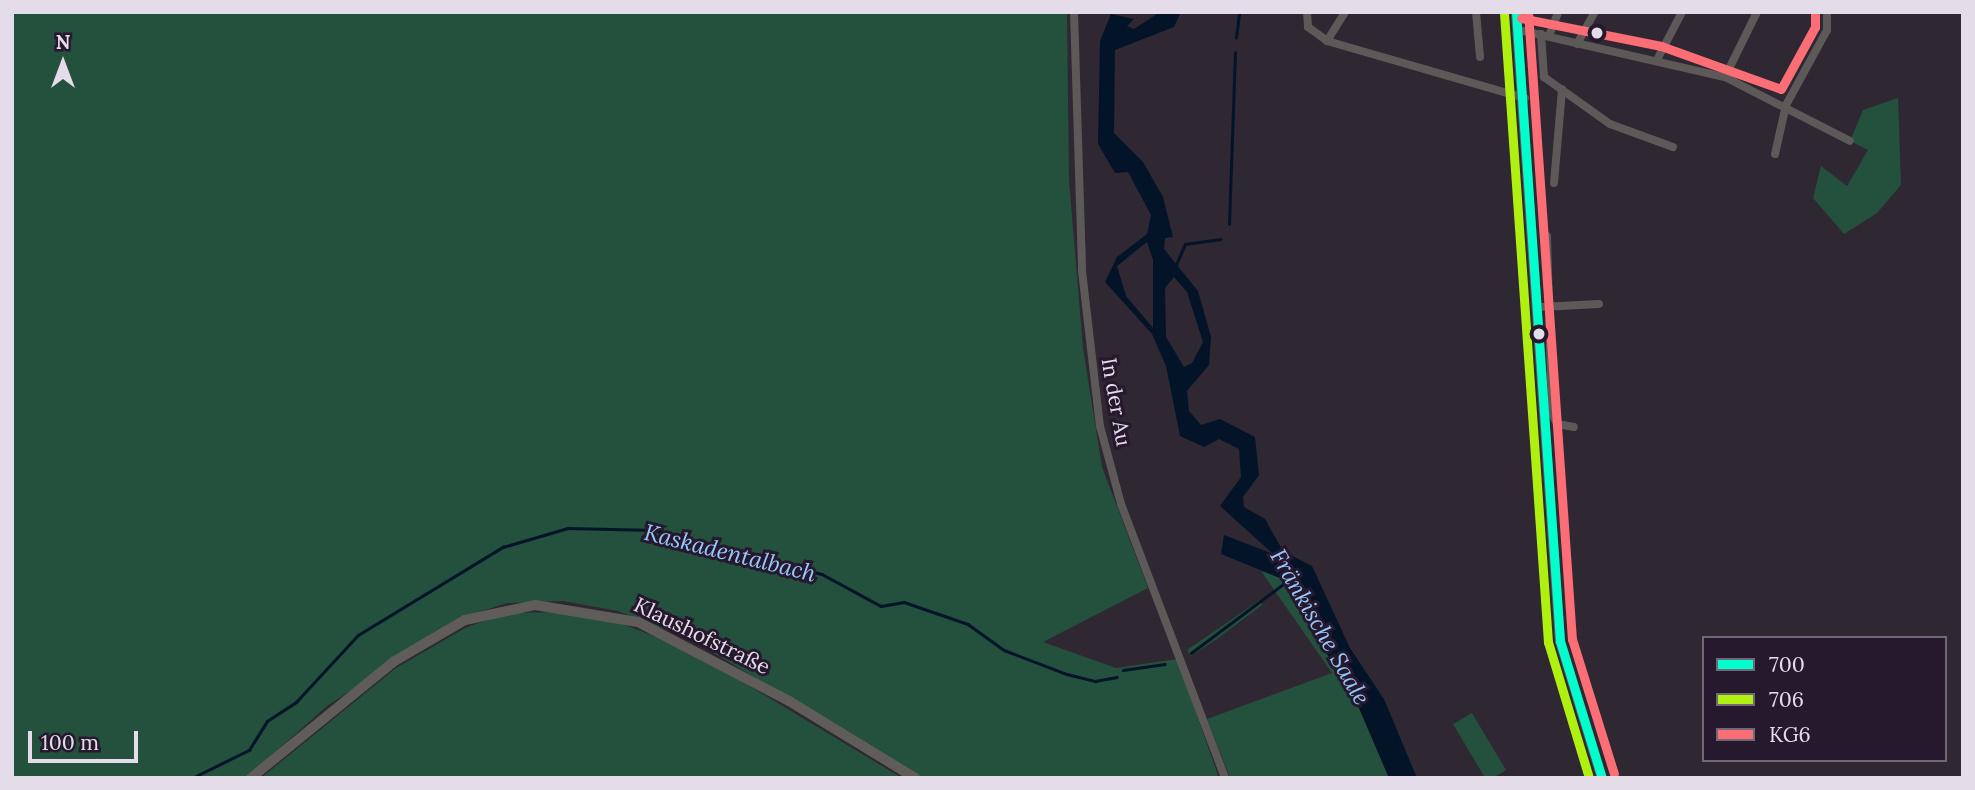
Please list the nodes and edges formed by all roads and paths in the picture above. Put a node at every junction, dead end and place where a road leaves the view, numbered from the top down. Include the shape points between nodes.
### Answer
1 (1074, 12) edge
2 (1307, 12) edge
3 (1345, 12) edge
4 (1476, 12) edge
5 (1516, 12) edge
6 (1558, 12) edge
7 (1595, 12) edge
8 (1682, 12) edge
9 (1757, 12) edge
10 (1827, 12) edge
11 (1518, 30) junction
12 (1545, 35) junction
13 (1327, 41) junction
14 (1577, 44) junction
15 (1480, 57) dead end
16 (1658, 58) junction
17 (1725, 77) junction
18 (1562, 89) junction
19 (1525, 98) junction
20 (1786, 105) junction
21 (1850, 142) dead end
22 (1673, 147) dead end
23 (1775, 154) dead end
24 (1554, 183) dead end
25 (1547, 236) dead end
26 (1599, 304) dead end
27 (1540, 307) junction
28 (1574, 427) dead end
29 (251, 778) edge
30 (915, 778) edge
31 (1225, 778) edge
32 (1602, 778) edge

1 - 31 street, In der Au via 1082,271 1100,426 1121,504
2 - 13 street via 1308,27
3 - 13 street
4 - 15 street
5 - 11 main road
6 - 12 street
7 - 14 street
8 - 16 street
9 - 17 street
10 - 20 street via 1827,30
11 - 12 street
11 - 19 main road
12 - 14 street
12 - 18 street via 1540,69
13 - 19 street
14 - 16 street
16 - 17 street
17 - 20 street
18 - 22 street via 1610,124
18 - 24 street
19 - 27 main road
20 - 21 street
20 - 23 street
25 - 27 street
26 - 27 street
27 - 28 street via 1552,414 1557,424
27 - 32 main road via 1560,641
29 - 30 main road, Klaushofstraße via 393,662 465,620 535,605 590,609 648,627

